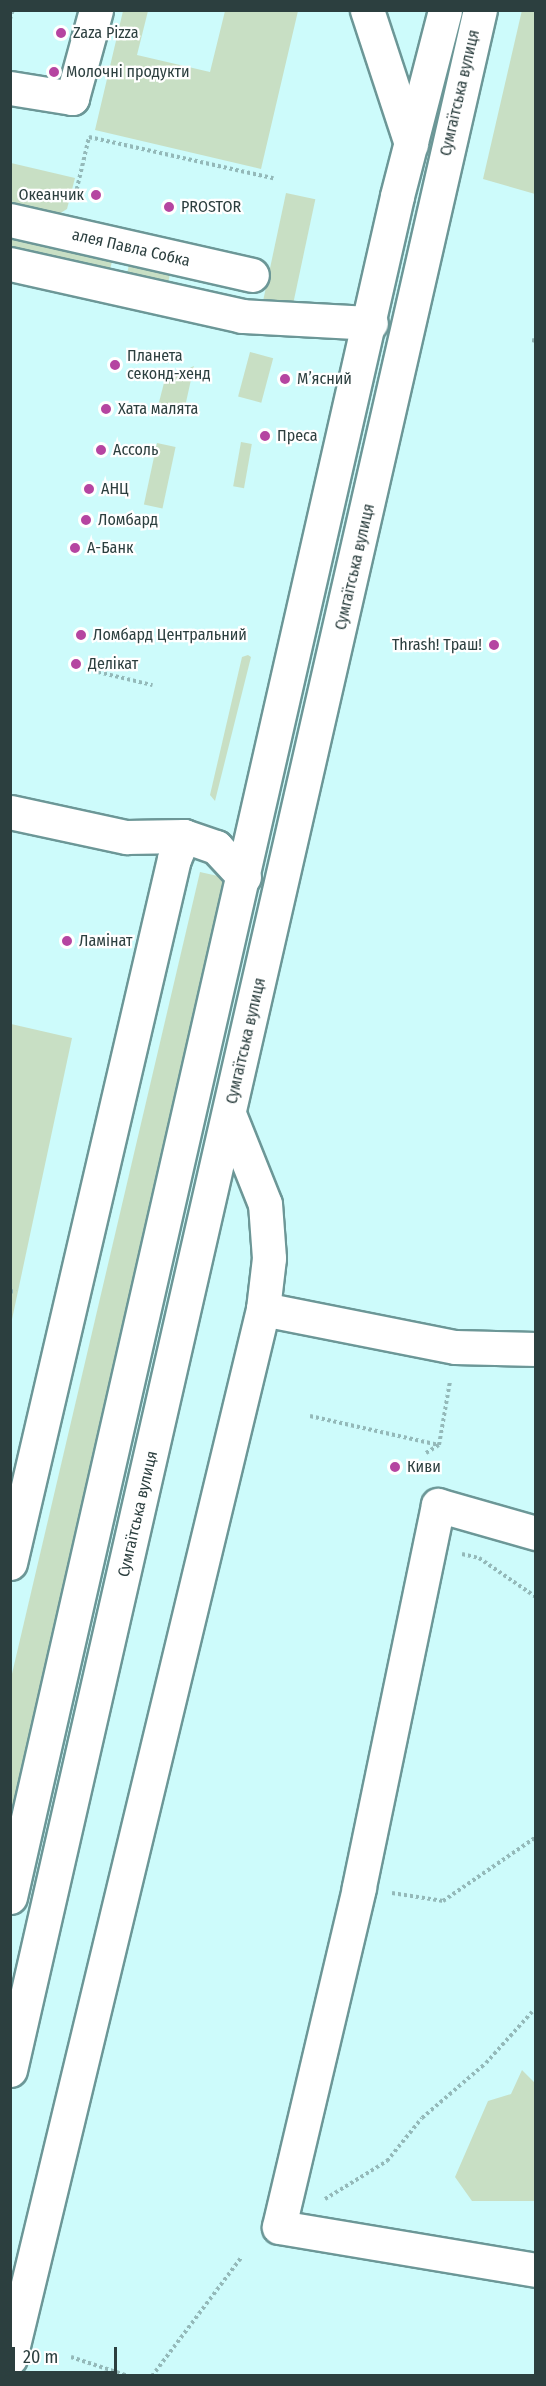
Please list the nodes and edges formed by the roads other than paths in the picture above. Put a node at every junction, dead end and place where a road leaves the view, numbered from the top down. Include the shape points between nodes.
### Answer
1 (96, 10) edge
2 (367, 10) edge
3 (445, 10) edge
4 (480, 10) edge
5 (10, 88) edge
6 (411, 144) junction
7 (10, 220) edge
8 (10, 264) edge
9 (252, 275) dead end
10 (370, 323) junction
11 (10, 812) edge
12 (184, 836) junction
13 (244, 877) junction
14 (229, 1114) junction
15 (263, 1309) junction
16 (534, 1343) edge
17 (536, 1533) edge
18 (10, 1563) edge
19 (10, 1897) edge
20 (10, 2070) edge
21 (536, 2270) edge
22 (10, 2358) edge

1 - 5 main road via 72,98
2 - 6 main road
3 - 6 main road, Сумгаїтська вулиця
4 - 14 main road, Сумгаїтська вулиця
6 - 10 main road, Сумгаїтська вулиця
7 - 9 main road, алея Павла Собка
8 - 10 main road via 242,316
10 - 13 main road, Сумгаїтська вулиця
11 - 12 main road via 126,837
12 - 13 main road via 216,847
12 - 18 main road via 174,859
13 - 19 main road, Сумгаїтська вулиця
14 - 15 main road via 265,1204 269,1258
14 - 20 main road, Сумгаїтська вулиця
15 - 16 main road via 456,1347
15 - 22 main road
17 - 21 main road via 438,1505 359,1888 279,2226

